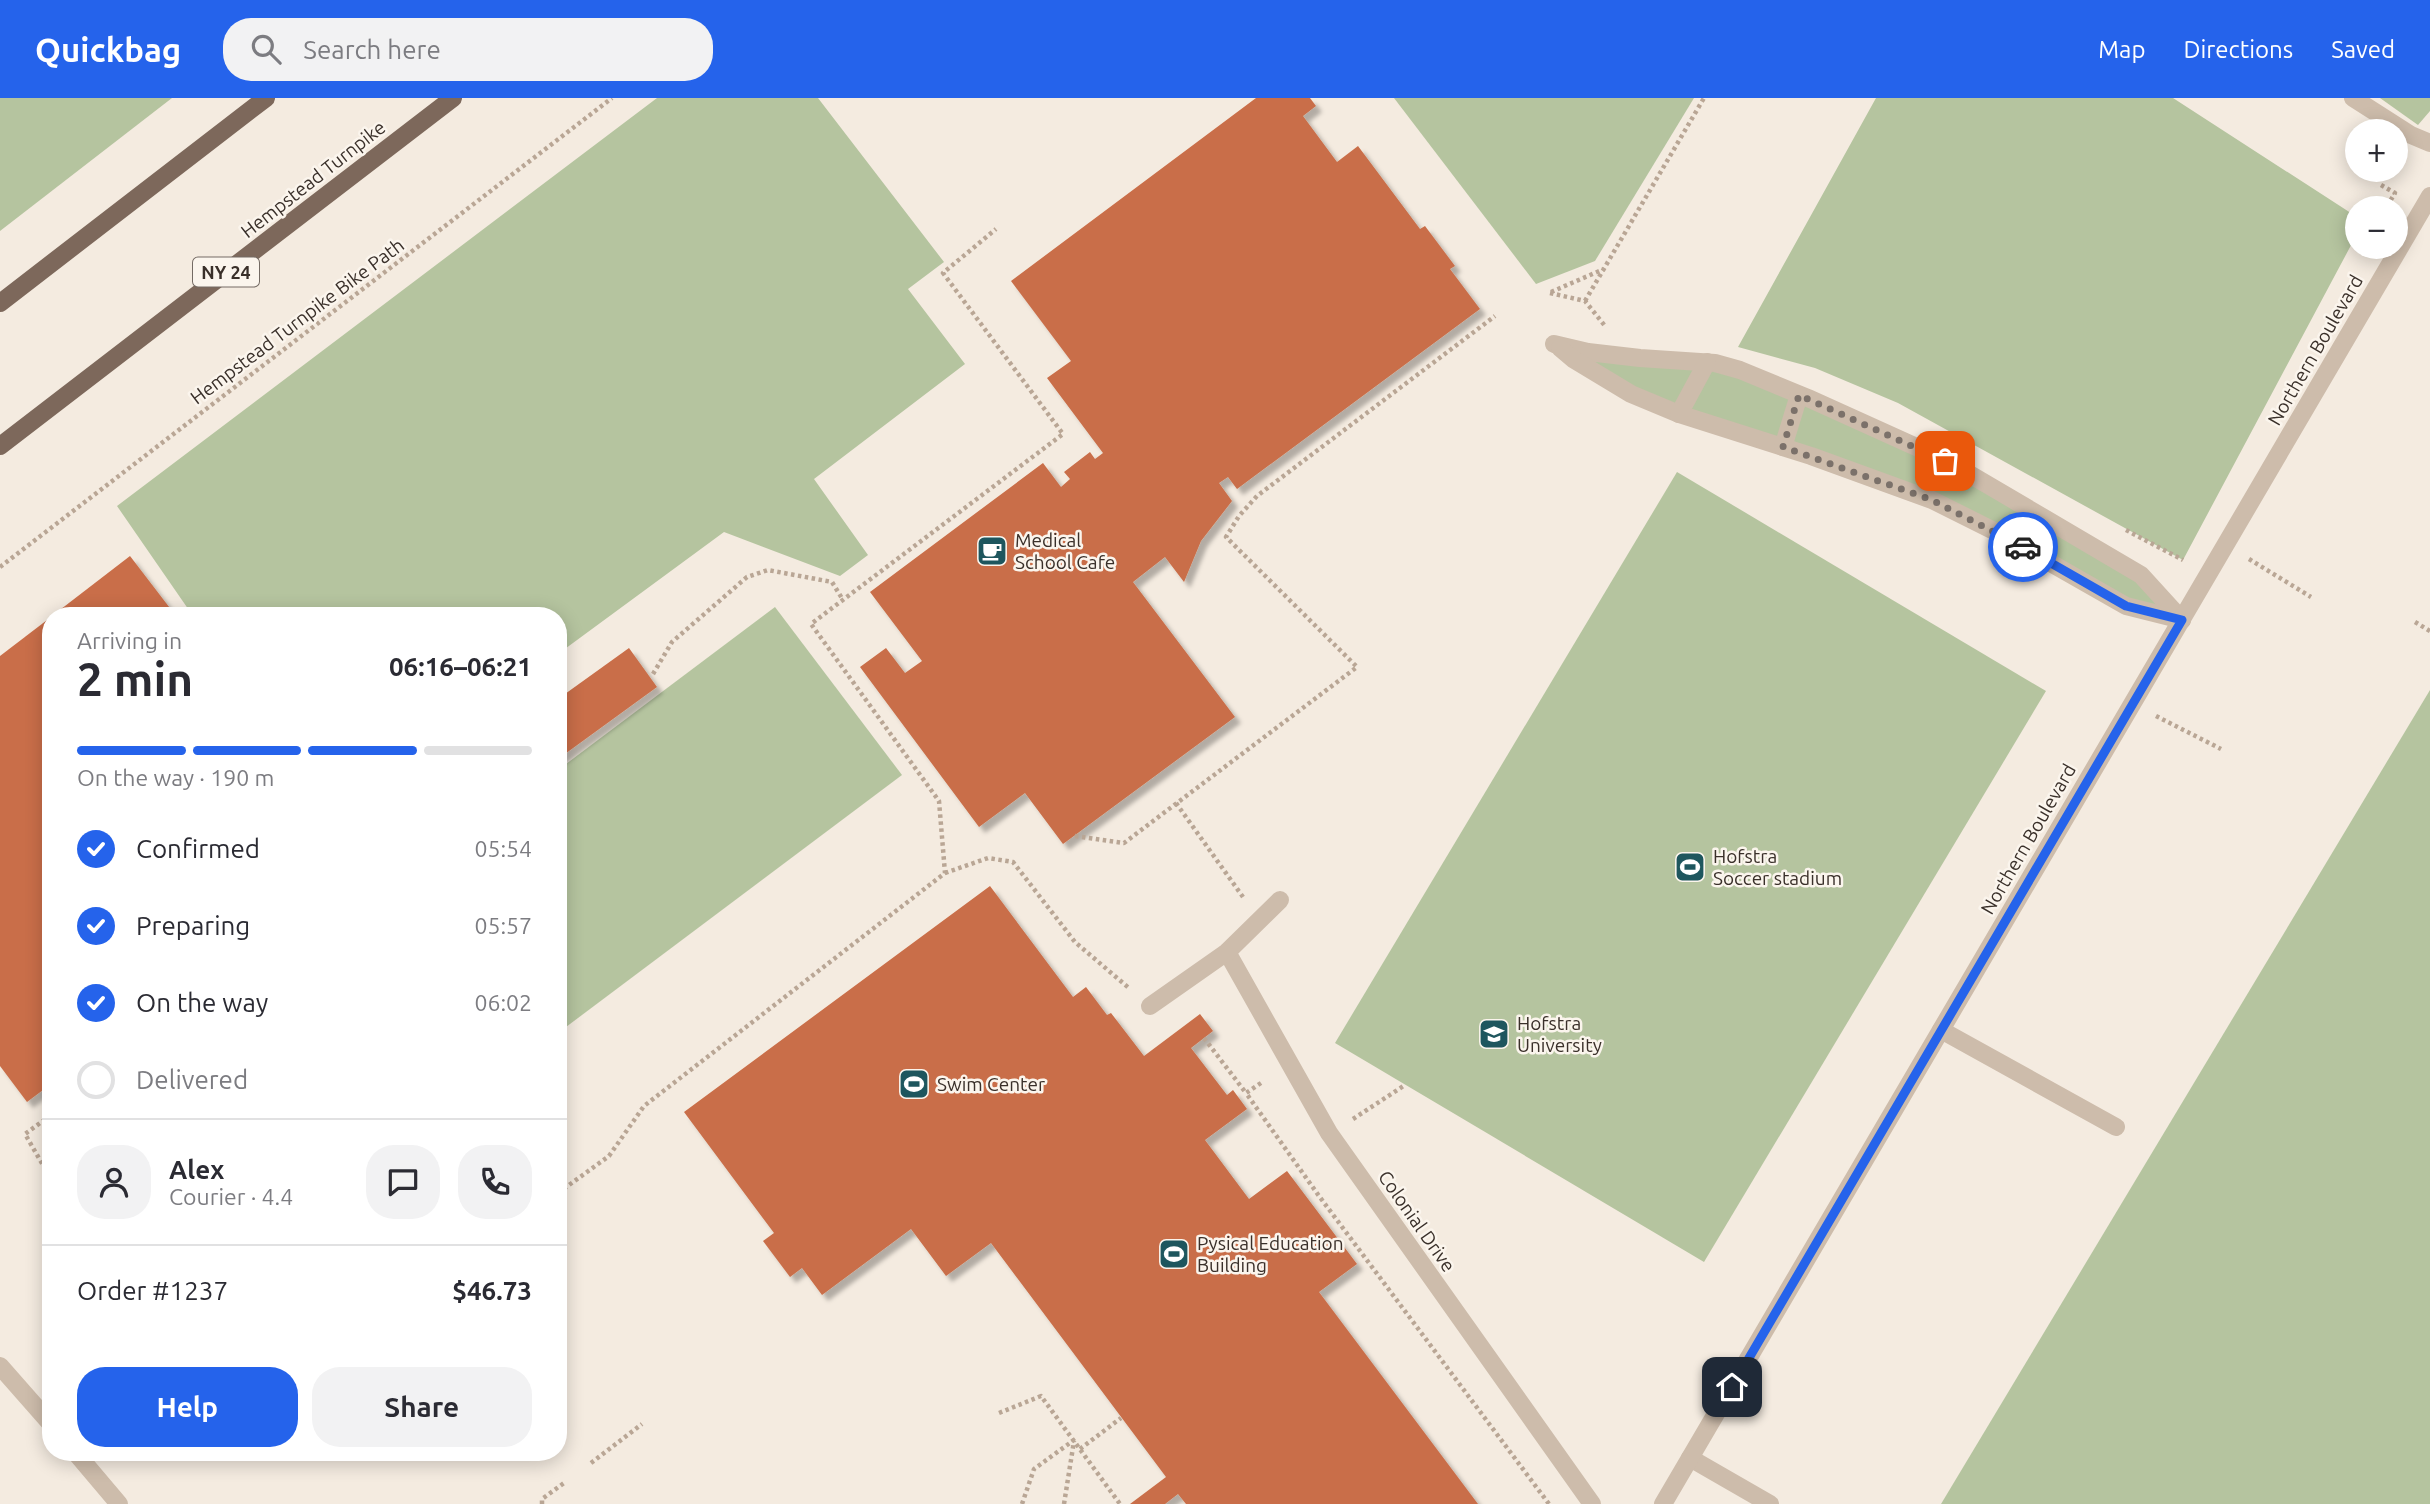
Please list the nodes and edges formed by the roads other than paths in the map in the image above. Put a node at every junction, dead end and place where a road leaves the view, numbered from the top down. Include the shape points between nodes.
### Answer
1 (266, 98) edge
2 (453, 98) edge
3 (2353, 98) edge
4 (2430, 144) edge
5 (2430, 196) edge
6 (0, 303) edge
7 (1707, 362) junction
8 (1799, 395) junction
9 (1679, 414) junction
10 (0, 446) edge
11 (1783, 447) junction
12 (2182, 620) junction
13 (1280, 900) dead end
14 (1227, 951) junction
15 (1150, 1006) road end
16 (1941, 1030) junction
17 (2116, 1127) dead end
18 (0, 1366) edge
19 (42, 1414) edge
20 (1690, 1458) junction
21 (82, 1461) edge
22 (118, 1504) edge
23 (1592, 1504) edge
24 (1663, 1504) edge
25 (1770, 1504) edge

1 - 6 main road
2 - 10 main road, Hempstead Turnpike / NY 24
3 - 4 street
5 - 12 street, Northern Boulevard
7 - 8 street via 1740,370
7 - 9 street
7 - 9 street via 1588,352 1554,344 1631,394
8 - 11 street
8 - 12 street via 1945,461 2141,575
9 - 11 street
11 - 12 street via 1932,500 2126,606
12 - 16 street, Northern Boulevard
13 - 14 street
14 - 15 street
14 - 23 street, Colonial Drive via 1329,1133
16 - 17 street
16 - 20 street, Northern Boulevard
18 - 19 street
20 - 24 street, Northern Boulevard
20 - 25 street
21 - 22 street

